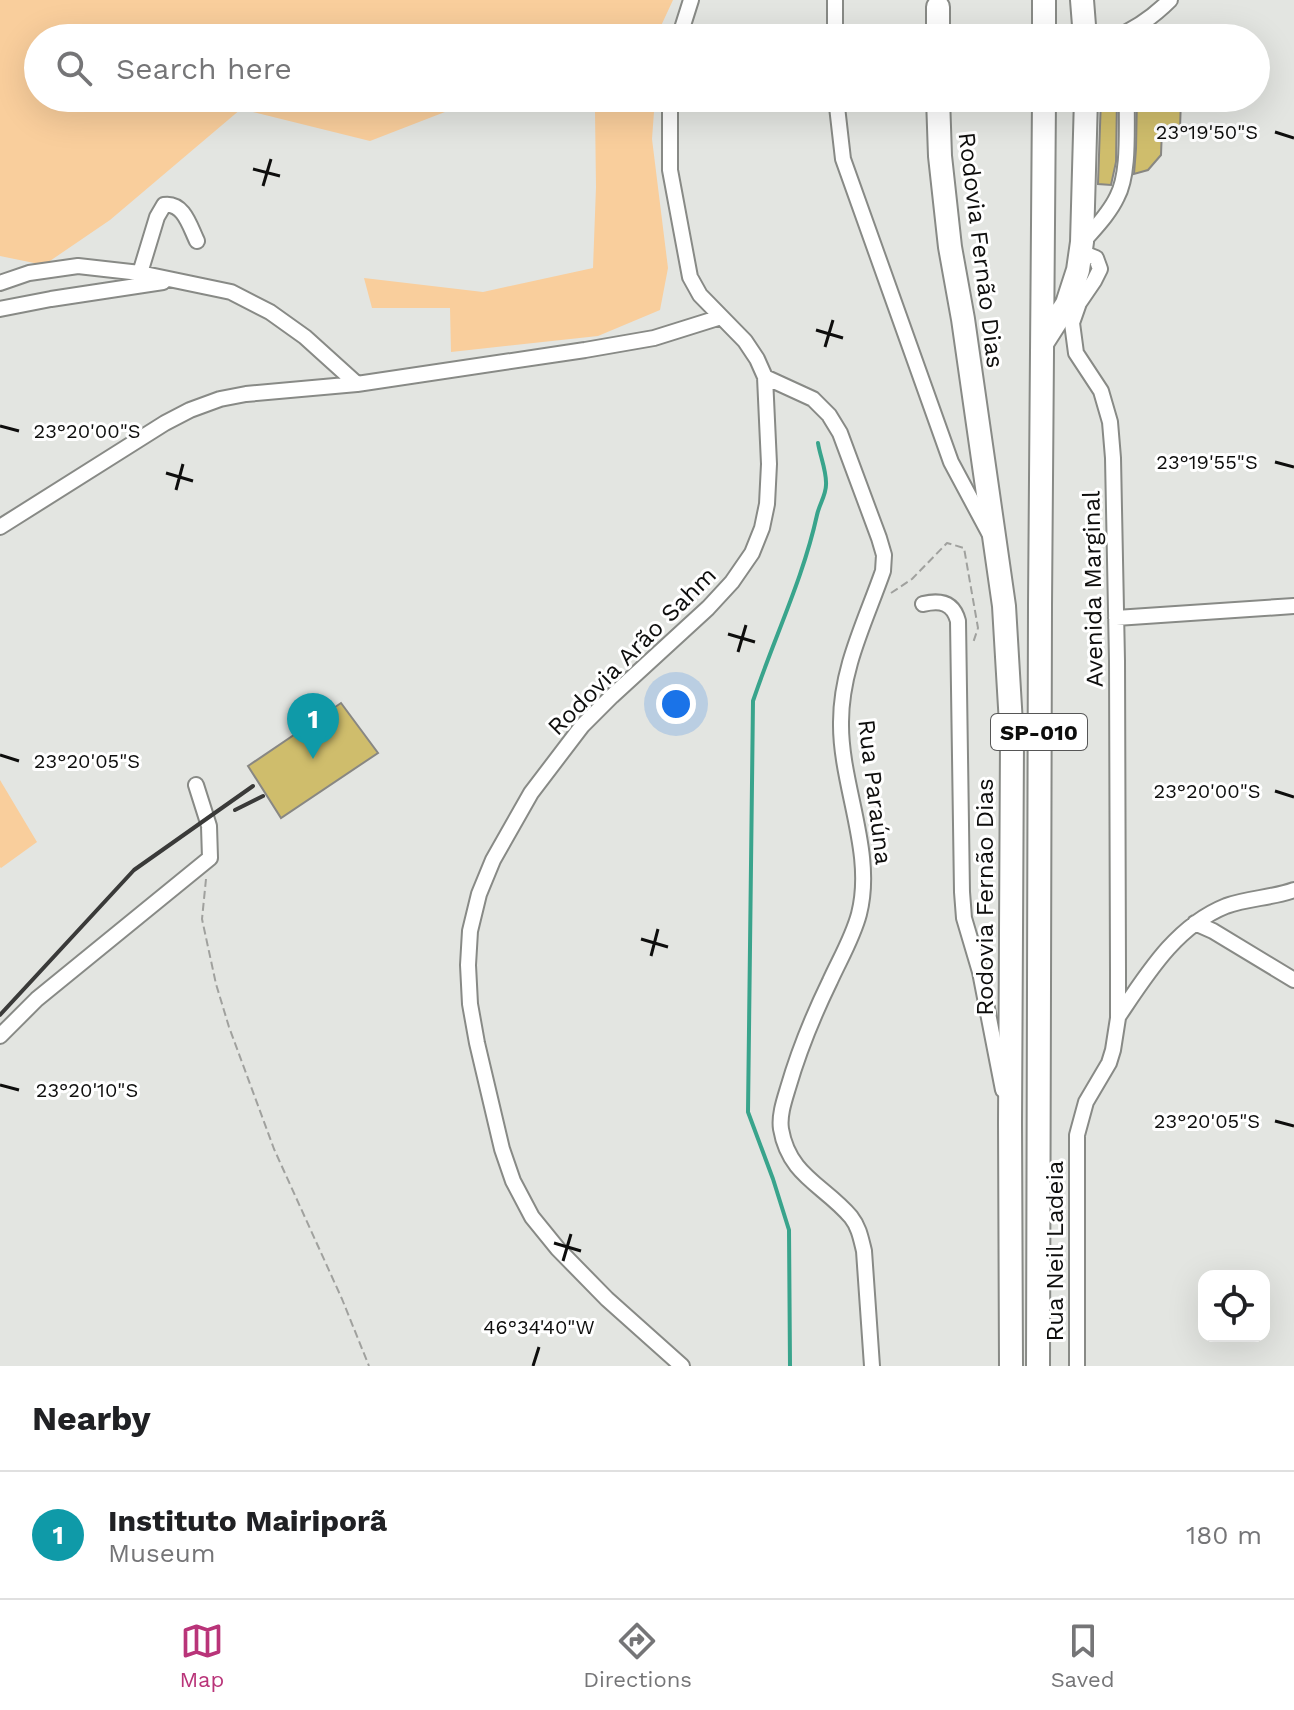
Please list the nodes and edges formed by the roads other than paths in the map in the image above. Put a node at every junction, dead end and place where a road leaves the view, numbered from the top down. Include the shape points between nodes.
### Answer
1 (691, 0) edge
2 (835, 0) edge
3 (1044, 0) edge
4 (1082, 0) edge
5 (1170, 0) edge
6 (938, 7) dead end
7 (683, 24) edge
8 (835, 24) edge
9 (938, 24) edge
10 (1044, 24) edge
11 (1084, 24) edge
12 (1144, 24) edge
13 (670, 112) edge
14 (838, 112) edge
15 (938, 112) edge
16 (1044, 112) edge
17 (1086, 112) edge
18 (1126, 112) edge
19 (197, 241) dead end
20 (1082, 247) junction
21 (140, 273) junction
22 (175, 280) junction
23 (0, 283) edge
24 (0, 309) edge
25 (721, 317) junction
26 (1043, 341) junction
27 (765, 377) junction
28 (357, 384) junction
29 (0, 527) edge
30 (994, 543) junction
31 (923, 604) dead end
32 (1294, 606) edge
33 (1116, 618) junction
34 (196, 785) dead end
35 (1294, 890) edge
36 (1195, 923) junction
37 (1294, 980) edge
38 (1118, 1018) junction
39 (0, 1036) edge
40 (1010, 1123) junction
41 (1077, 1135) joint
42 (682, 1366) edge
43 (872, 1366) edge
44 (1011, 1366) edge
45 (1038, 1366) edge
46 (1077, 1366) edge

1 - 7 street
2 - 8 street
3 - 10 highway
4 - 11 highway
5 - 12 street
6 - 9 highway
13 - 25 street, Rodovia Arão Sahm via 670,170 684,254 700,295
14 - 30 street via 843,159 951,462
15 - 30 highway, Rodovia Fernão Dias / SP-010 via 950,247
16 - 26 highway, Rodovia Fernão Dias / SP-010
17 - 20 highway
18 - 20 street via 1124,180
19 - 21 street via 182,211 164,205
20 - 26 highway via 1067,304
20 - 33 street, Avenida Marginal via 1100,269 1072,323 1076,353 1101,391 1110,422
21 - 22 street
21 - 23 street via 78,266
22 - 24 street
22 - 28 street via 231,292 270,312
25 - 27 street, Rodovia Arão Sahm via 745,341
25 - 28 street via 654,338
26 - 45 highway, Rodovia Fernão Dias / SP-010
27 - 42 street, Rodovia Arão Sahm via 767,504 752,553 708,608 582,726 531,793 493,860 470,931 470,1004 513,1181 532,1217 558,1249
27 - 43 street, Rua Paraúna via 813,399 829,415 884,555 848,667 841,722 864,879 859,918 810,1022 780,1125 794,1164 852,1218 860,1233
28 - 29 street via 246,394 190,410
30 - 40 highway, Rodovia Fernão Dias / SP-010 via 1004,606 1012,741
31 - 40 street via 946,603 958,621 964,918
32 - 33 street
33 - 38 street, Avenida Marginal
34 - 39 street via 209,826 210,858 37,999
35 - 36 street via 1228,906
36 - 37 street
36 - 38 street via 1177,938
38 - 41 street, Avenida Marginal via 1109,1063 1086,1102
40 - 44 highway, Rodovia Fernão Dias / SP-010
41 - 46 street, Rua Neil Ladeia

